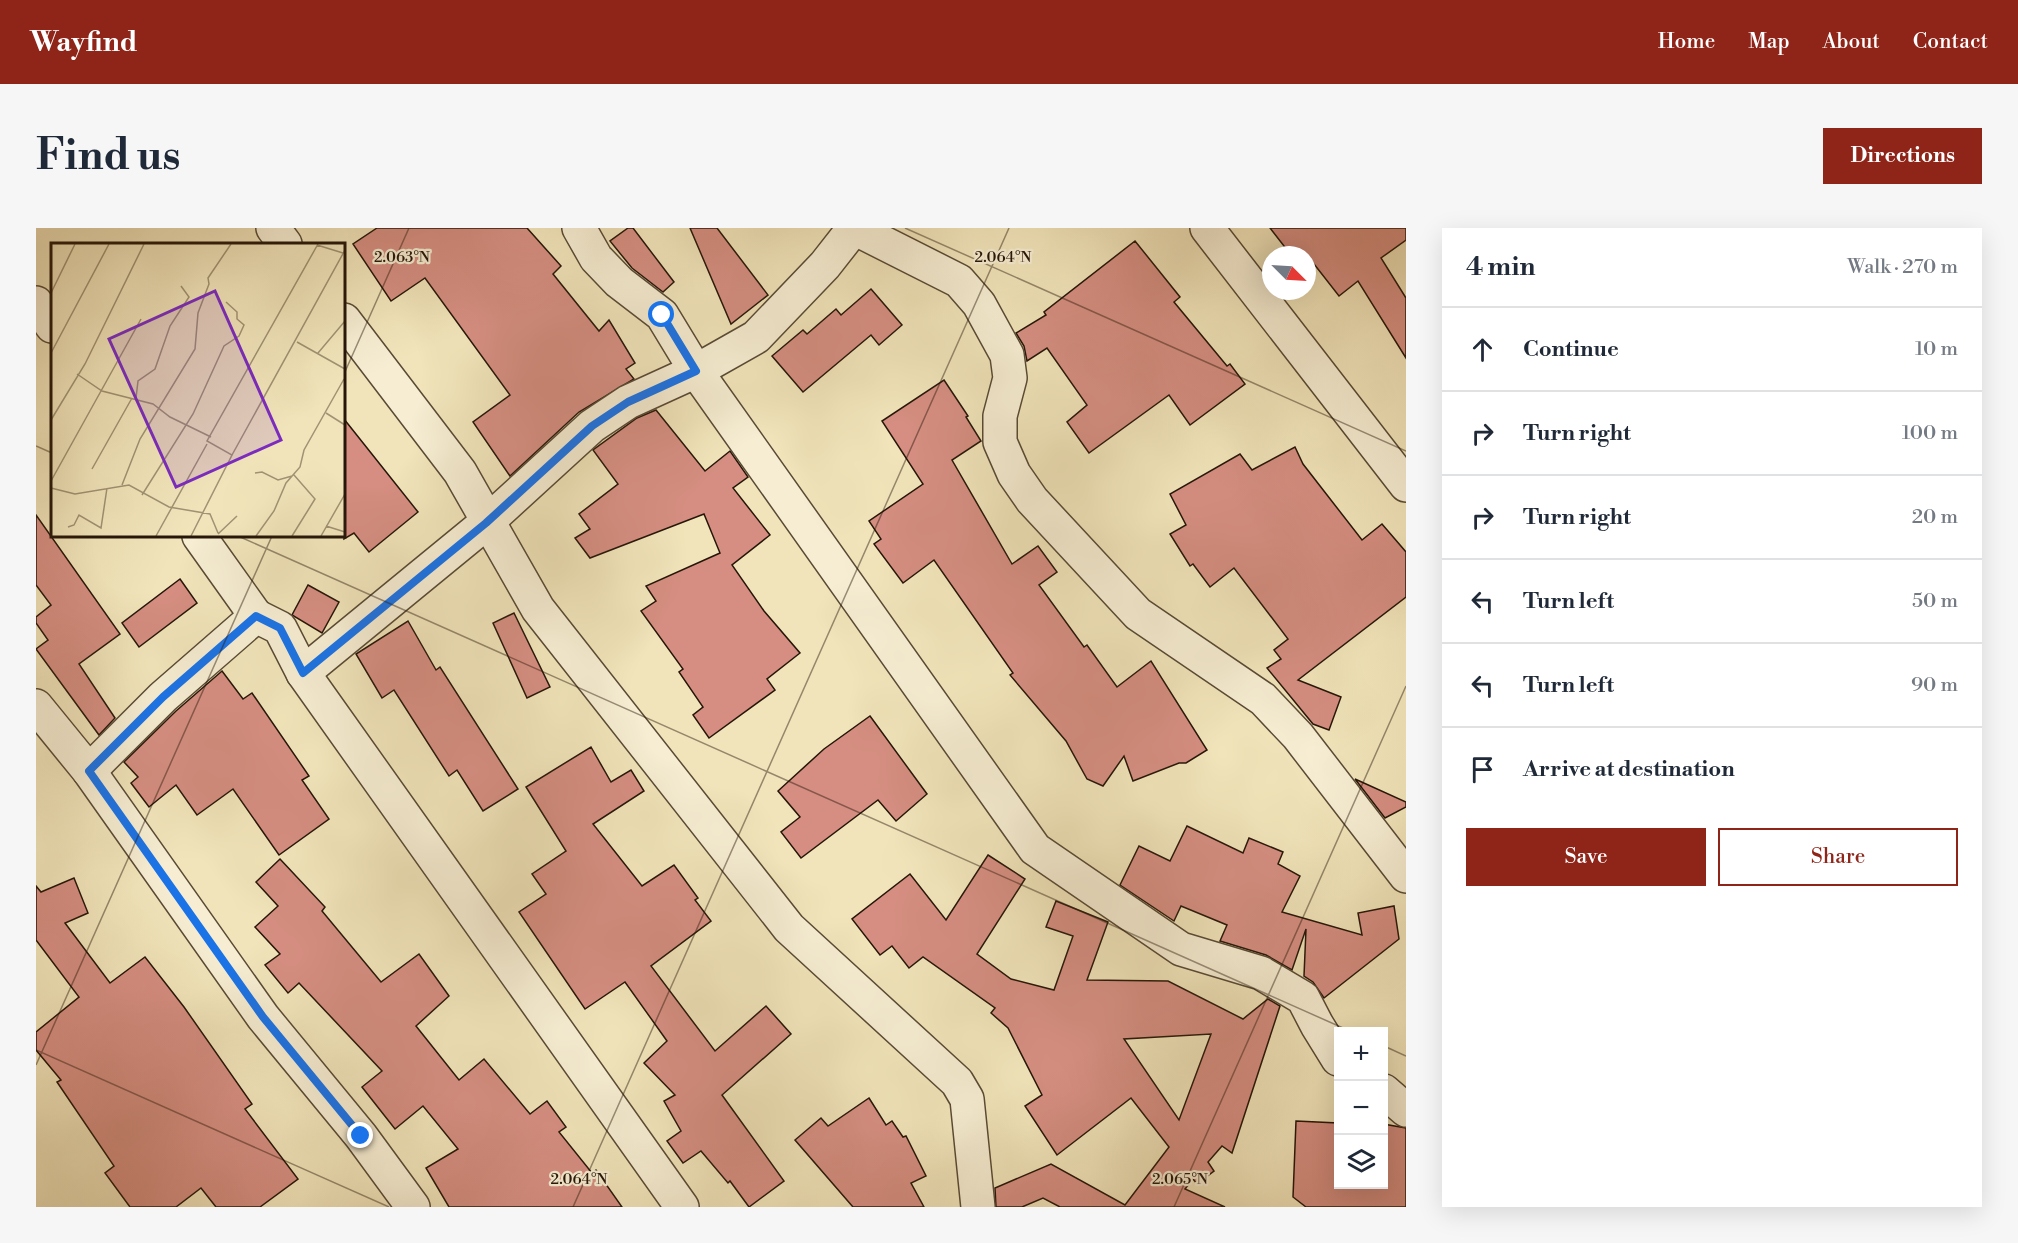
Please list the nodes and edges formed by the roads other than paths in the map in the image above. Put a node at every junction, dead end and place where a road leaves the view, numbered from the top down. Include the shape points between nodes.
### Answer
1 (273, 228) edge
2 (579, 228) edge
3 (854, 228) edge
4 (1207, 228) edge
5 (284, 243) edge
6 (36, 303) edge
7 (345, 321) edge
8 (51, 325) edge
9 (696, 371) junction
10 (1406, 485) edge
11 (486, 523) junction
12 (200, 537) edge
13 (256, 616) junction
14 (303, 673) junction
15 (36, 706) edge
16 (89, 771) junction
17 (1406, 876) edge
18 (1334, 1053) edge
19 (1388, 1095) edge
20 (1406, 1110) edge
21 (413, 1207) edge
22 (682, 1207) edge
23 (978, 1207) edge

1 - 5 street
2 - 9 street via 596,258 619,282 662,315
3 - 9 street via 825,265 756,337
3 - 17 street via 958,281 979,304 1007,355 1010,378 1000,416 1000,442 1014,474 1032,500 1138,614 1263,699 1298,736
4 - 10 street
6 - 8 street
7 - 11 street via 460,472
9 - 11 street via 628,402 592,426
9 - 18 street via 1035,849 1181,949 1261,973 1304,998
11 - 14 street
11 - 23 street via 524,580 538,609 789,928 957,1082 967,1099
12 - 13 street
13 - 14 street via 280,628
13 - 16 street via 163,697
14 - 22 street
15 - 16 street
16 - 21 street via 263,1017 361,1136
19 - 20 street

